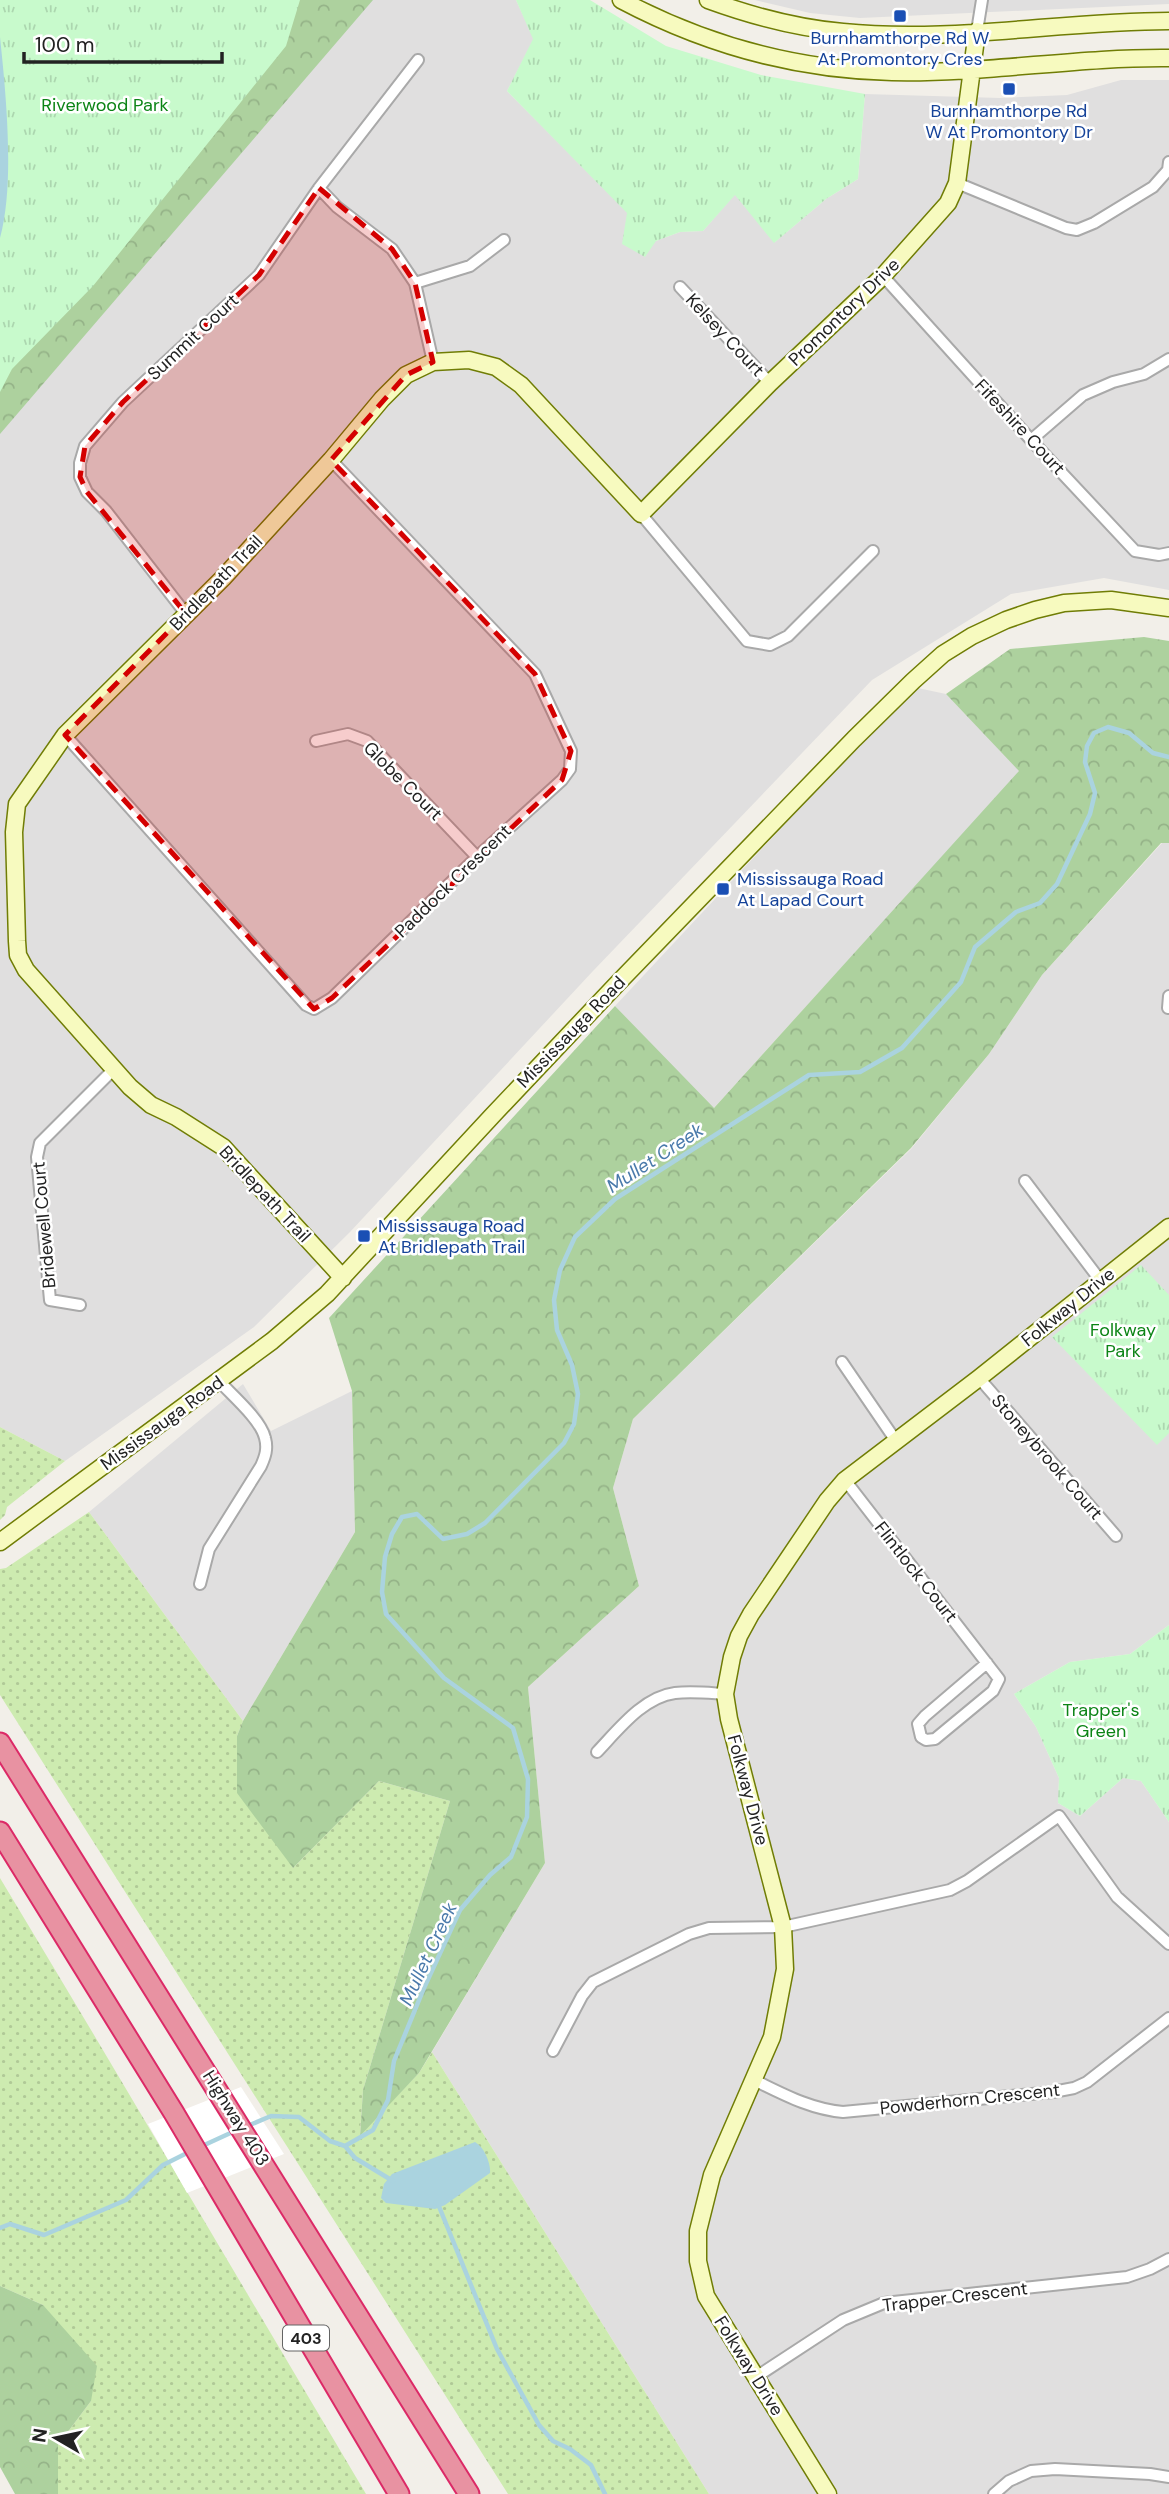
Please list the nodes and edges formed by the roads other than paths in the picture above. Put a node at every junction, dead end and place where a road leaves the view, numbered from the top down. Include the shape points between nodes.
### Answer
1 (621, 0) edge
2 (708, 0) edge
3 (982, 0) edge
4 (1169, 21) edge
5 (977, 31) junction
6 (1169, 58) edge
7 (418, 60) dead end
8 (972, 69) junction
9 (1169, 162) edge
10 (957, 183) junction
11 (319, 188) junction
12 (504, 240) dead end
13 (883, 276) junction
14 (415, 283) junction
15 (680, 287) dead end
16 (1169, 359) edge
17 (433, 362) junction
18 (770, 383) junction
19 (1031, 440) junction
20 (331, 460) junction
21 (640, 514) junction
22 (873, 551) dead end
23 (1169, 553) edge
24 (1169, 608) edge
25 (186, 614) junction
26 (65, 735) junction
27 (316, 741) dead end
28 (477, 857) junction
29 (115, 1068) junction
30 (1025, 1181) dead end
31 (1169, 1227) edge
32 (343, 1278) junction
33 (1100, 1280) junction
34 (80, 1305) dead end
35 (842, 1362) dead end
36 (979, 1378) junction
37 (219, 1381) junction
38 (896, 1441) junction
39 (845, 1480) junction
40 (1116, 1536) dead end
41 (0, 1542) edge
42 (200, 1584) dead end
43 (987, 1663) junction
44 (725, 1694) junction
45 (0, 1743) edge
46 (597, 1752) dead end
47 (0, 1832) edge
48 (783, 1927) junction
49 (1169, 1944) edge
50 (1169, 2018) edge
51 (553, 2051) dead end
52 (754, 2080) junction
53 (1169, 2259) edge
54 (756, 2377) junction
55 (1169, 2477) edge
56 (399, 2494) edge
57 (469, 2494) edge
58 (828, 2494) edge
59 (994, 2494) edge

1 - 8 street via 703,38 778,60 890,72
2 - 5 street via 820,30 903,35
3 - 5 street
4 - 5 street
5 - 8 street, Promontory Drive
6 - 8 street
7 - 11 street, Summit Court
8 - 10 street, Promontory Drive
9 - 10 street via 1153,187 1077,230
10 - 13 street, Promontory Drive via 948,203
11 - 14 street via 392,248
11 - 25 street, Summit Court via 259,275 123,402 85,446 80,477 87,492
12 - 14 street via 470,266
13 - 18 street, Promontory Drive
13 - 19 street, Fifeshire Court
14 - 17 street
15 - 18 street, Kelsey Court
16 - 19 street via 1144,374 1083,395
17 - 20 street, Bridlepath Trail via 406,375
17 - 21 street, Bridlepath Trail via 469,360 496,367 521,385
18 - 21 street, Promontory Drive
19 - 23 street, Fifeshire Court via 1135,551
20 - 25 street, Bridlepath Trail
20 - 28 street, Paddock Crescent via 535,674 571,751 570,769 562,779
21 - 22 street, Bridlepath Trail via 747,641 770,645 788,636
24 - 32 street, Mississauga Road via 1111,600 1064,603 1006,620 943,654 854,738 626,975
25 - 26 street, Bridlepath Trail
26 - 28 street, Paddock Crescent via 306,1006 314,1009 332,998
26 - 29 street, Bridlepath Trail via 16,804 18,955 26,970
27 - 28 street, Globe Court via 348,734 366,741
29 - 32 street, Bridlepath Trail via 151,1105 223,1147
29 - 34 street, Bridewell Court via 40,1143 37,1157 50,1300
30 - 33 street
31 - 33 street, Folkway Drive
32 - 37 street, Mississauga Road via 296,1322
33 - 36 street, Folkway Drive
35 - 38 street
36 - 38 street, Folkway Drive
36 - 40 street, Stoneybrook Court
37 - 41 street, Mississauga Road
37 - 42 street via 257,1423 267,1452 209,1549
38 - 39 street, Folkway Drive
39 - 43 street, Flintlock Court
39 - 44 street, Folkway Drive via 751,1615 732,1657
43 - 43 street, Flintlock Court via 925,1716 918,1724 920,1737 935,1739 993,1691 999,1679
44 - 46 street via 673,1693 656,1700 631,1716
44 - 48 street, Folkway Drive
45 - 57 highway, Highway 403
47 - 56 highway, 403 via 174,2113
48 - 49 street via 950,1890 1059,1816 1117,1897
48 - 51 street via 709,1928 608,1972 582,1996
48 - 52 street, Folkway Drive via 785,1969 772,2037
50 - 52 street, Powderhorn Crescent via 1087,2082 1053,2092 843,2112 806,2105
52 - 54 street, Folkway Drive via 712,2175 698,2231 698,2261 706,2296
53 - 54 street, Trapper Crescent via 1127,2277 884,2303 842,2320
54 - 58 street, Folkway Drive
55 - 59 street via 1031,2471

